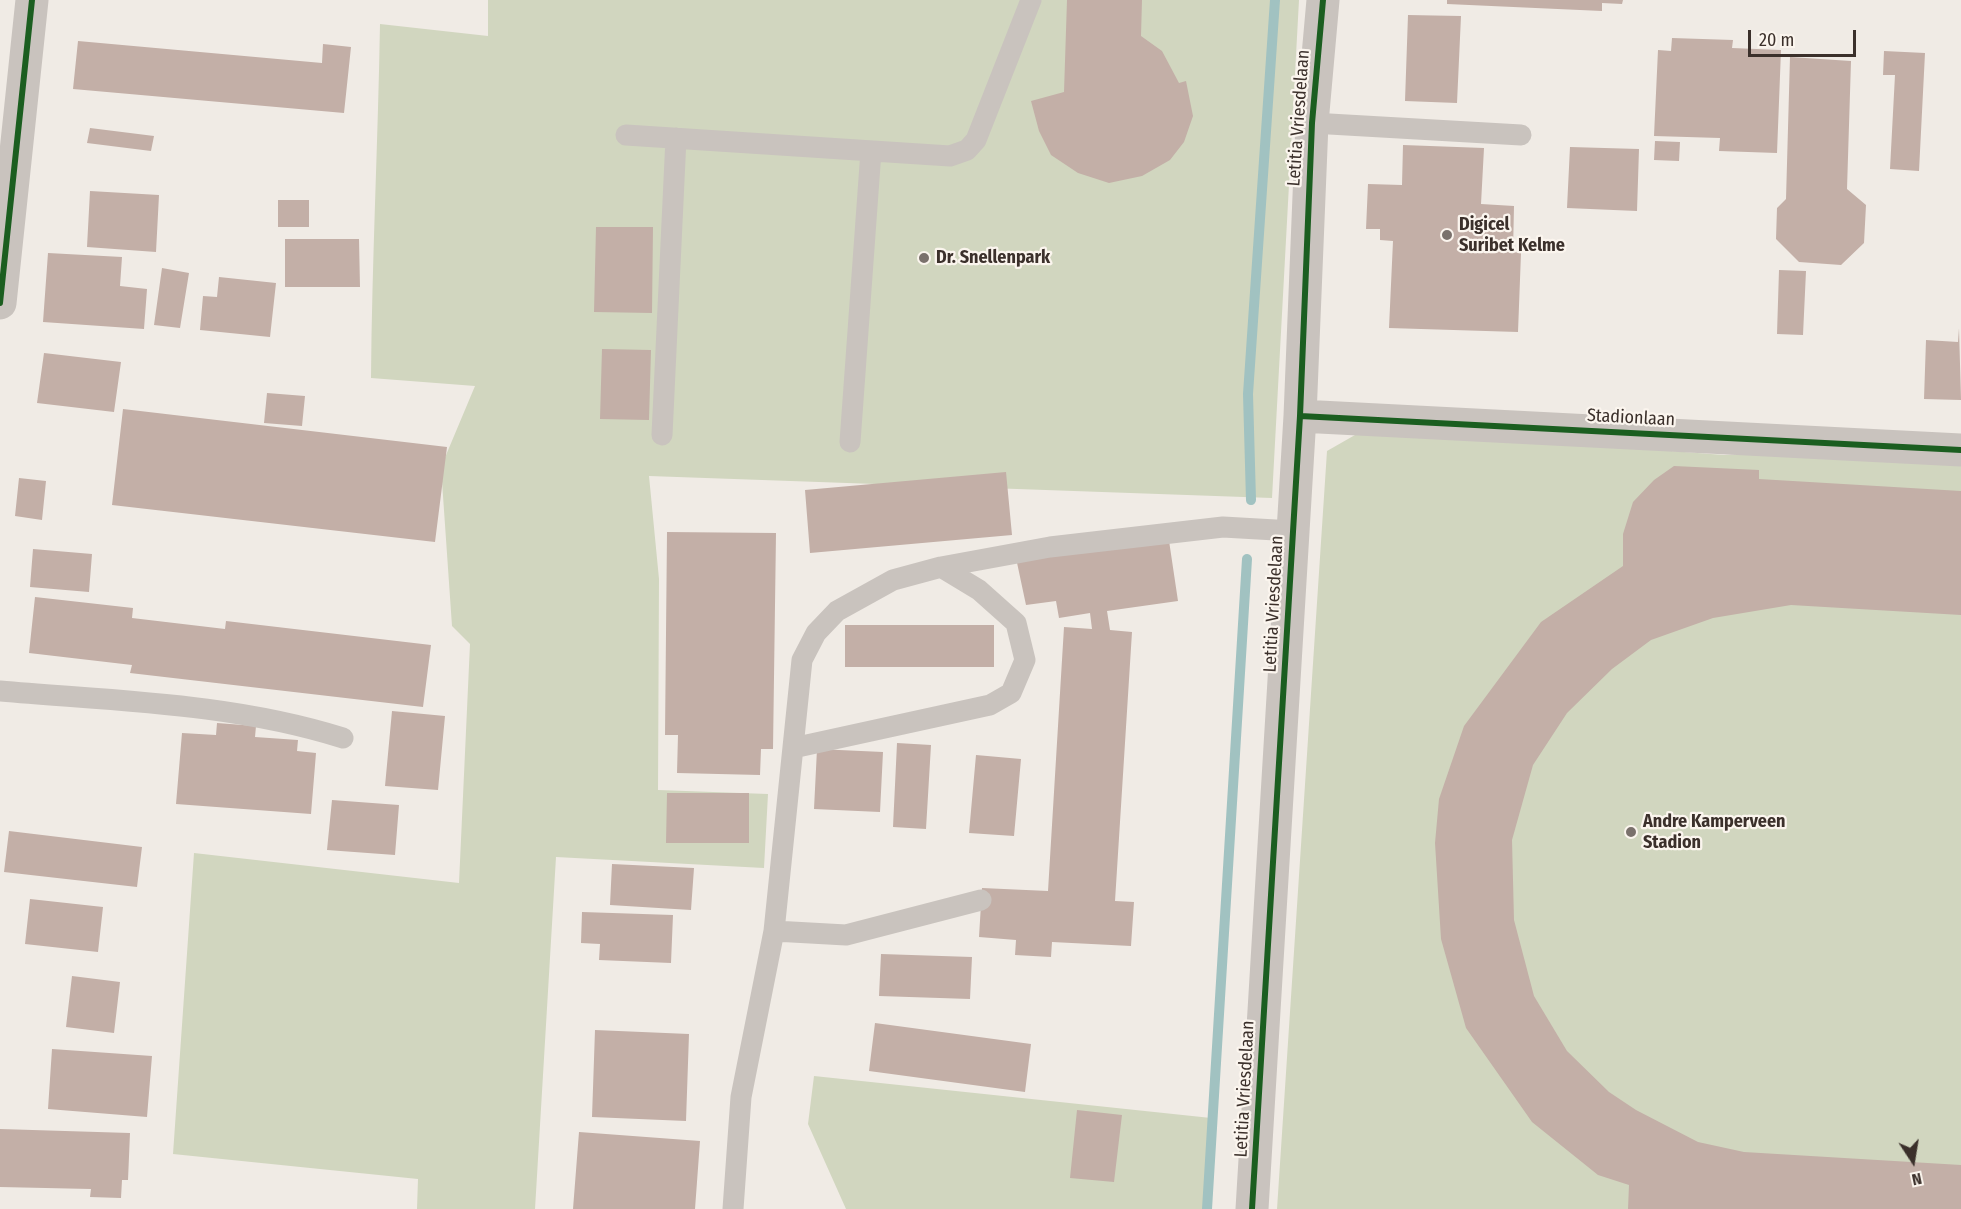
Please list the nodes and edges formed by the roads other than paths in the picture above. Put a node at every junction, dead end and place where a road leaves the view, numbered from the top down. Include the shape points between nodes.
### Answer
1 (32, 0) edge
2 (1031, 0) edge
3 (1323, 0) edge
4 (1312, 123) junction
5 (626, 135) dead end
6 (1521, 135) dead end
7 (676, 138) junction
8 (871, 151) junction
9 (0, 303) edge
10 (1300, 416) junction
11 (662, 435) dead end
12 (850, 442) dead end
13 (1961, 450) edge
14 (1293, 531) junction
15 (941, 567) junction
16 (0, 691) edge
17 (343, 738) dead end
18 (793, 748) junction
19 (981, 900) dead end
20 (774, 931) junction
21 (733, 1209) edge
22 (1252, 1209) edge

1 - 9 street
2 - 8 lane via 976,140 967,150 950,156
3 - 4 street, Letitia Vriesdelaan
4 - 6 lane
4 - 10 street, Letitia Vriesdelaan
5 - 7 lane
7 - 8 lane
7 - 11 lane
8 - 12 lane
10 - 13 street, Stadionlaan
10 - 14 street, Letitia Vriesdelaan
14 - 15 lane via 1223,527 1050,547
14 - 22 street, Letitia Vriesdelaan
15 - 18 lane via 893,580 837,611 816,633 802,660
15 - 18 lane via 979,590 1016,623 1025,660 1011,693 990,705
16 - 17 lane via 233,711
18 - 20 lane
19 - 20 lane via 846,935
20 - 21 lane via 741,1097

